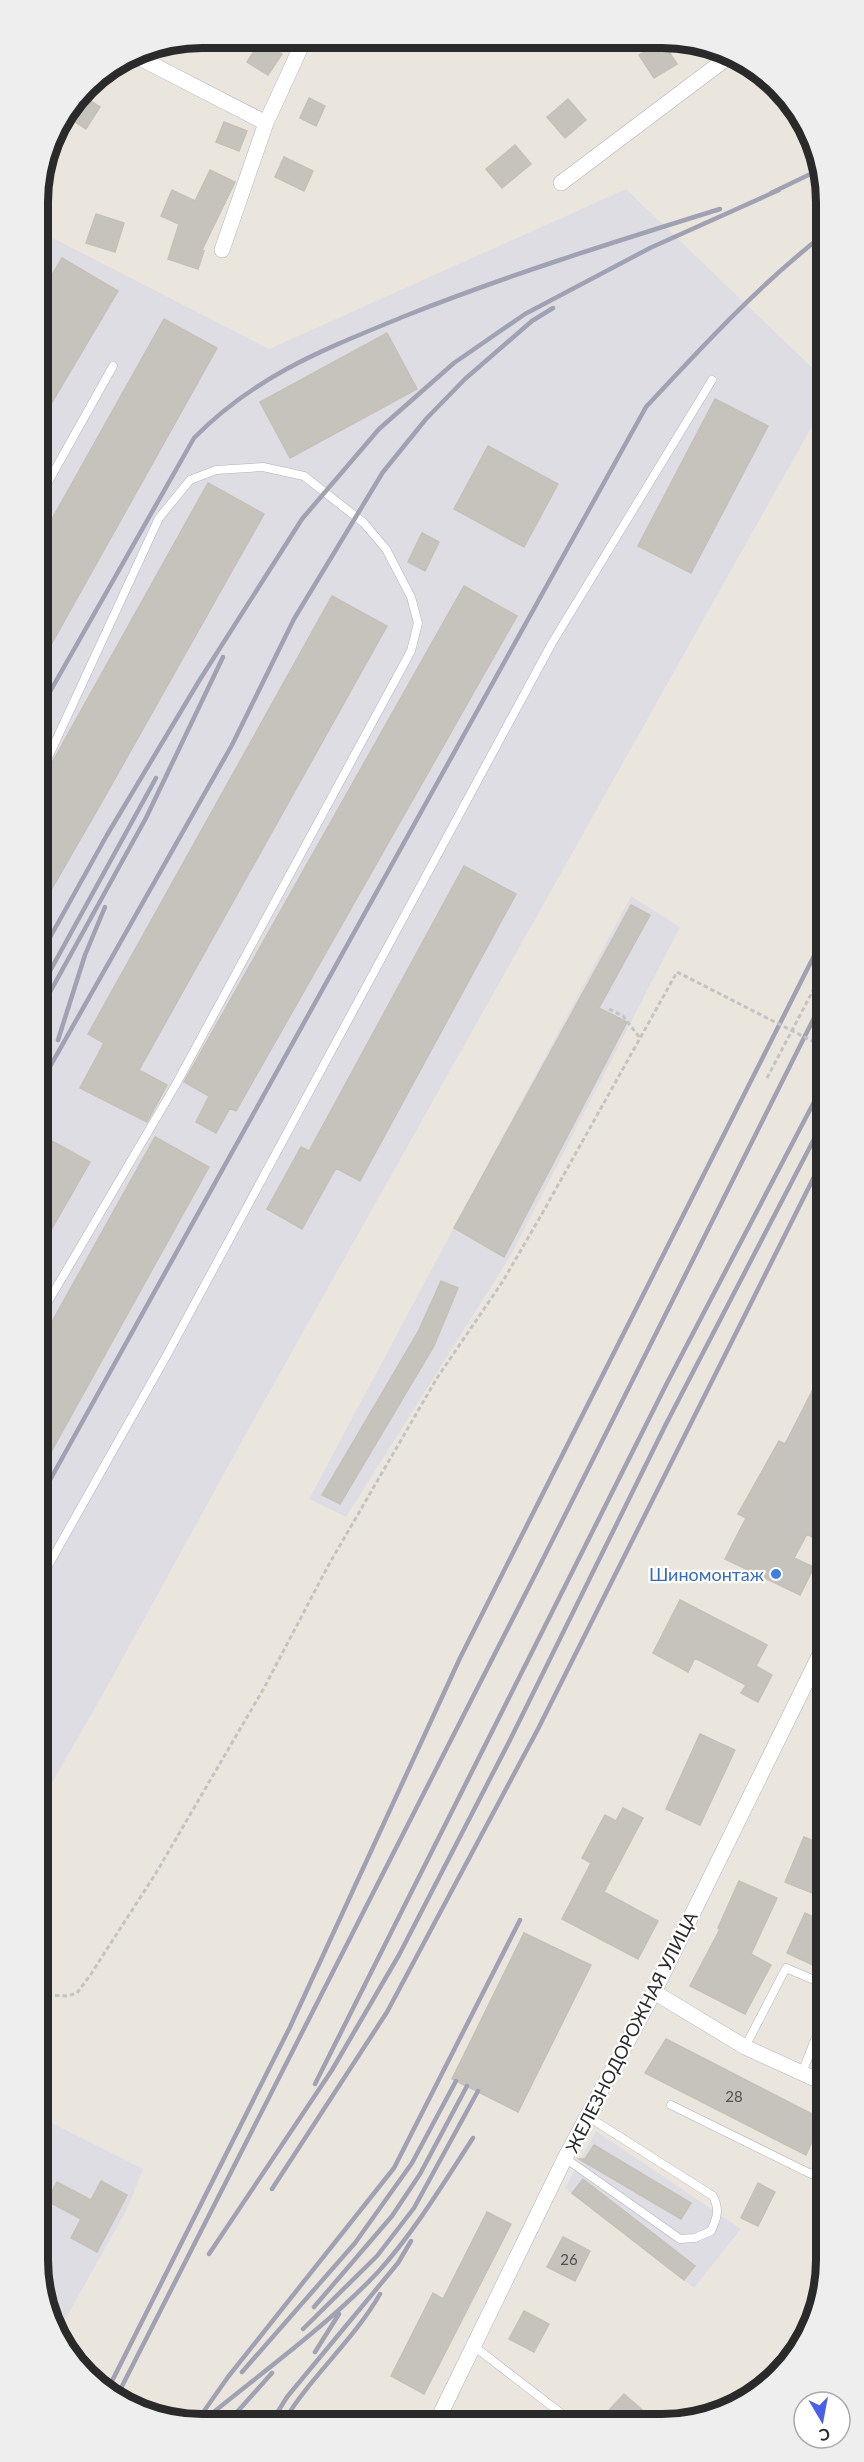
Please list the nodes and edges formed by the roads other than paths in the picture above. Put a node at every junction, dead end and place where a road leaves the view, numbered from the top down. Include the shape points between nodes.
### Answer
1 (300, 48) edge
2 (143, 60) edge
3 (723, 61) edge
4 (266, 123) junction
5 (561, 183) dead end
6 (222, 250) dead end
7 (113, 366) dead end
8 (712, 380) dead end
9 (48, 482) edge
10 (48, 758) edge
11 (48, 1302) edge
12 (48, 1566) edge
13 (816, 1662) edge
14 (816, 1981) edge
15 (654, 1992) junction
16 (816, 2037) edge
17 (745, 2047) junction
18 (802, 2073) junction
19 (816, 2080) edge
20 (671, 2105) dead end
21 (586, 2116) junction
22 (565, 2158) junction
23 (816, 2171) edge
24 (475, 2347) junction
25 (441, 2414) edge
26 (562, 2414) edge

1 - 4 street
2 - 4 street
3 - 5 street
4 - 6 street
7 - 9 lane
8 - 12 lane via 552,643 168,1353
10 - 11 lane via 159,518 190,480 216,470 263,467 304,476 364,523 387,549 411,597 418,623 411,651 175,1086
13 - 15 street, ЖЕЛЕЗНОДОРОЖНАЯ УЛИЦА
14 - 17 lane via 786,1968
15 - 17 street
15 - 21 street, ЖЕЛЕЗНОДОРОЖНАЯ УЛИЦА
16 - 18 lane
17 - 18 street
18 - 19 street
20 - 23 lane via 811,2174
21 - 22 street, ЖЕЛЕЗНОДОРОЖНАЯ УЛИЦА
21 - 22 lane via 713,2196 718,2207 711,2231 680,2239
22 - 24 street, ЖЕЛЕЗНОДОРОЖНАЯ УЛИЦА
24 - 25 street, ЖЕЛЕЗНОДОРОЖНАЯ УЛИЦА
24 - 26 lane

